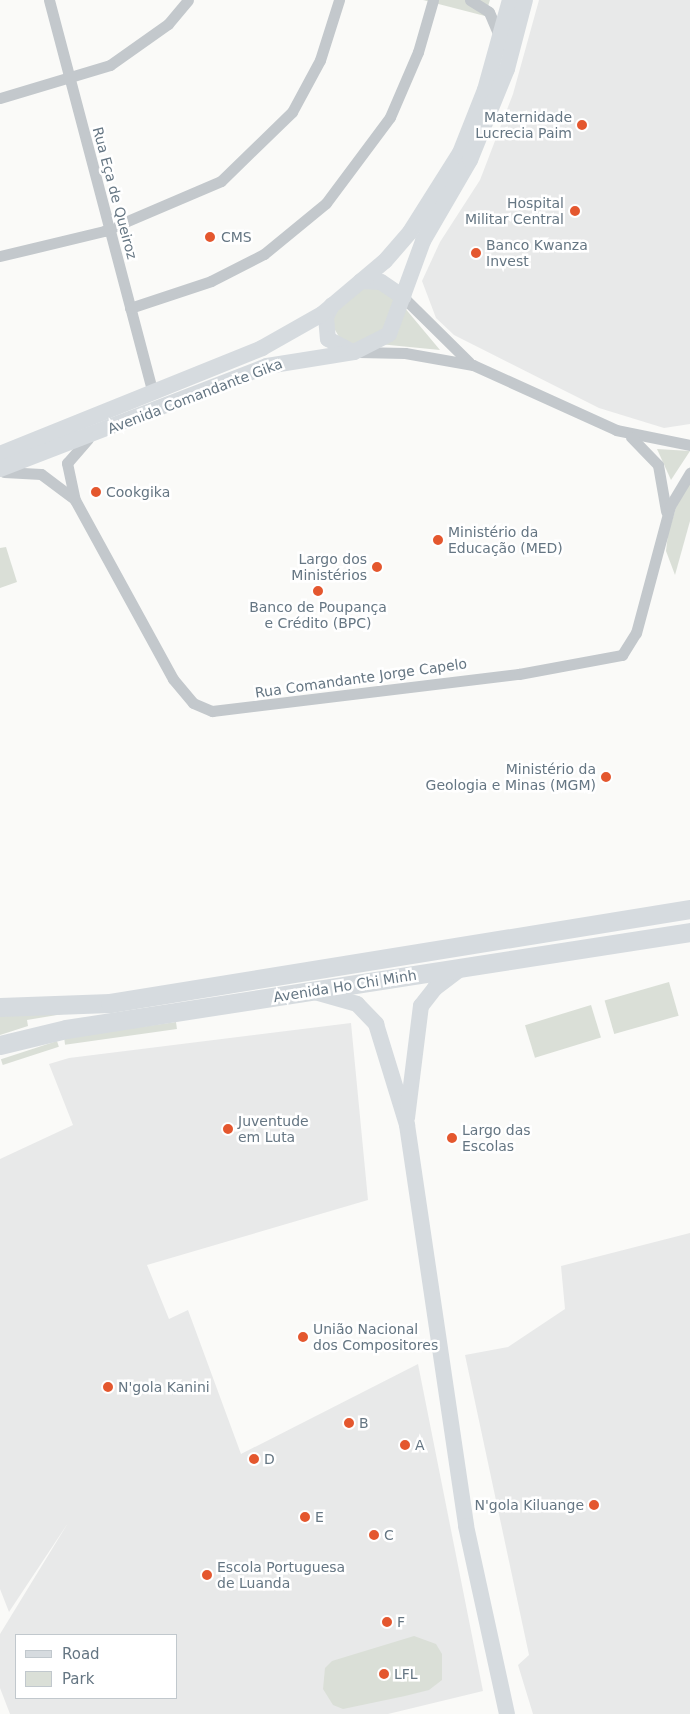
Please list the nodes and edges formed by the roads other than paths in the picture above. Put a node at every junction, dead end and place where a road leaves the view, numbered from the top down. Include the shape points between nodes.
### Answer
1 (49, 0) edge
2 (188, 0) edge
3 (339, 0) edge
4 (433, 0) edge
5 (470, 0) edge
6 (510, 0) edge
7 (526, 0) edge
8 (500, 36) junction
9 (70, 80) junction
10 (0, 98) edge
11 (109, 228) junction
12 (0, 256) edge
13 (361, 281) junction
14 (403, 297) junction
15 (332, 305) junction
16 (130, 308) junction
17 (354, 352) junction
18 (472, 365) junction
19 (153, 393) junction
20 (616, 430) junction
21 (99, 432) junction
22 (690, 445) edge
23 (0, 454) edge
24 (0, 471) edge
25 (690, 473) edge
26 (75, 500) junction
27 (666, 517) junction
28 (690, 909) edge
29 (690, 932) edge
30 (460, 969) junction
31 (311, 991) junction
32 (0, 1007) edge
33 (0, 1045) edge
34 (407, 1125) junction
35 (495, 1669) junction
36 (507, 1714) edge
37 (514, 1714) edge

1 - 9 street, Rua Eça de Queiroz
2 - 9 street via 168,24 134,51
3 - 11 street via 320,60 275,133 221,181
4 - 16 street via 418,52 390,117 326,204 264,254 211,280
5 - 8 street via 489,12
6 - 8 street, Avenida Comandante Gika
7 - 14 street, Avenida Comandante Gika via 507,69 470,160 423,241
8 - 13 street, Avenida Comandante Gika via 485,90 455,160 410,232
9 - 10 street
9 - 11 street, Rua Eça de Queiroz
11 - 12 street
11 - 16 street, Rua Eça de Queiroz
13 - 14 street via 380,282
13 - 15 street, Avenida Comandante Gika
14 - 17 street, Avenida Comandante Gika via 389,334
14 - 18 street via 443,341
15 - 17 street via 326,317 328,339
15 - 19 street, Avenida Comandante Gika via 262,348
16 - 19 street, Rua Eça de Queiroz
17 - 18 street via 405,353
17 - 21 street, Avenida Comandante Gika via 268,366
18 - 20 street
19 - 23 street, Avenida Comandante Gika
20 - 22 street
20 - 27 street, Rua Comandante Jorge Capelo via 641,443 658,465 666,490
21 - 24 street, Avenida Comandante Gika
21 - 26 street, Rua Comandante Jorge Capelo via 80,445 67,463
24 - 26 street, Rua Comandante Jorge Capelo via 41,474
25 - 27 street, Rua Comandante Jorge Capelo
26 - 27 street, Rua Comandante Jorge Capelo via 173,680 193,703 212,711 519,674 622,656 636,632
28 - 32 main road, Avenida Ho Chi Minh via 110,1003
29 - 30 main road, Avenida Ho Chi Minh
30 - 31 main road, Avenida Ho Chi Minh
30 - 34 street via 435,988 421,1006
31 - 33 main road, Avenida Ho Chi Minh via 66,1029
31 - 34 street via 357,1004 376,1024
34 - 35 street via 465,1516
35 - 36 street
35 - 37 street

